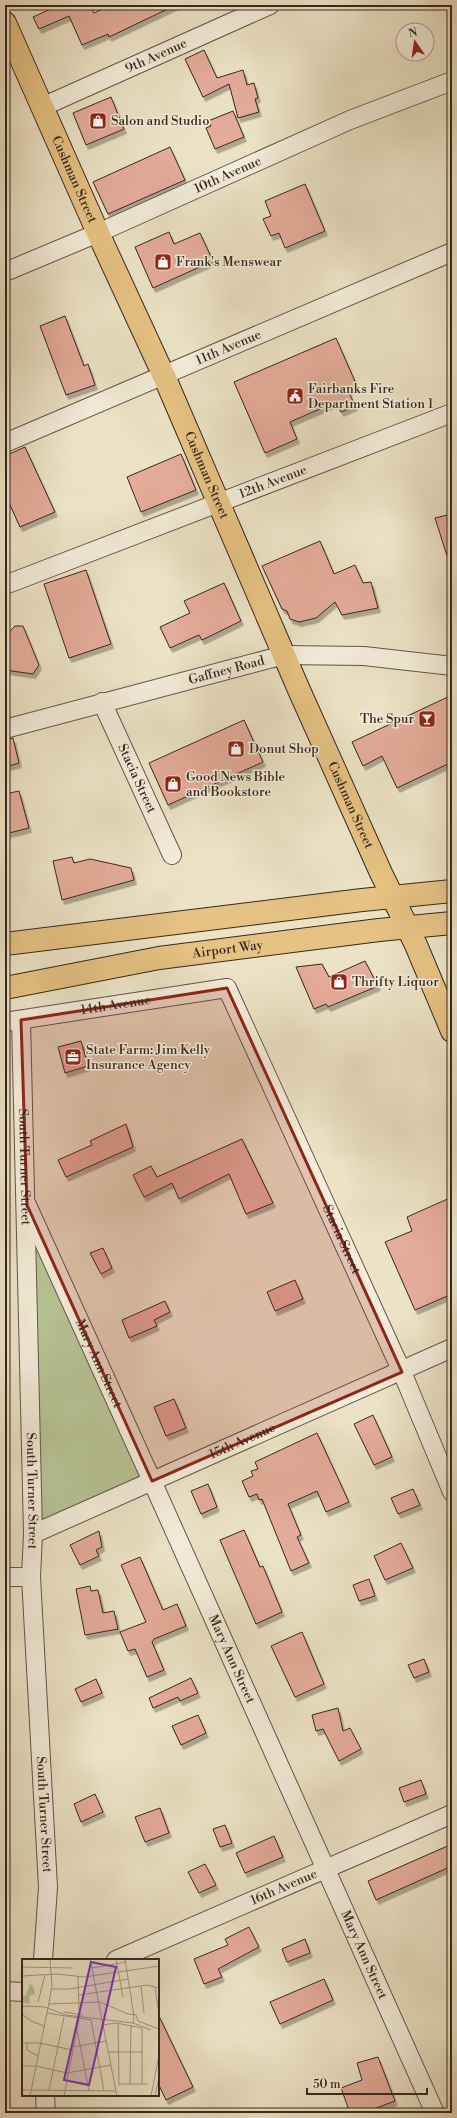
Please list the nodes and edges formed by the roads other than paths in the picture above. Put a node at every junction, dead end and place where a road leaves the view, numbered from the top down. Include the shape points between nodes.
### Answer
1 (270, 5) edge
2 (5, 23) edge
3 (452, 81) edge
4 (42, 107) junction
5 (98, 233) junction
6 (452, 252) edge
7 (5, 272) edge
8 (164, 376) junction
9 (452, 413) edge
10 (5, 442) edge
11 (219, 503) junction
12 (5, 586) edge
13 (284, 655) junction
14 (452, 666) edge
15 (102, 702) junction
16 (5, 729) edge
17 (172, 855) dead end
18 (452, 891) edge
19 (392, 897) junction
20 (452, 923) edge
21 (407, 927) junction
22 (5, 944) edge
23 (5, 988) edge
24 (227, 988) joint
25 (13, 1021) edge
26 (452, 1031) edge
27 (27, 1205) junction
28 (452, 1348) edge
29 (402, 1372) junction
30 (152, 1481) junction
31 (452, 1492) edge
32 (33, 1534) junction
33 (5, 1577) edge
34 (31, 1577) junction
35 (452, 1814) edge
36 (326, 1870) junction
37 (42, 1959) edge
38 (118, 1959) edge
39 (5, 1991) edge
40 (22, 1992) edge
41 (45, 2096) edge
42 (46, 2113) edge
43 (435, 2113) edge

1 - 4 street, 9th Avenue
2 - 4 main road, Cushman Street
3 - 5 street, 10th Avenue via 350,120
4 - 5 main road, Cushman Street
5 - 7 street, 10th Avenue
5 - 8 main road, Cushman Street
6 - 8 street, 11th Avenue
8 - 10 street, 11th Avenue
8 - 11 main road, Cushman Street
9 - 11 street, 12th Avenue
11 - 12 street, 12th Avenue
11 - 13 main road, Cushman Street
13 - 14 street, Gaffney Road via 364,656
13 - 15 street, Gaffney Road
13 - 19 main road, Cushman Street
15 - 16 street, Gaffney Road
15 - 17 street, Stacia Street
18 - 19 main road
19 - 21 main road, Cushman Street
19 - 22 main road
20 - 21 main road, Airport Way
21 - 23 main road, Airport Way via 159,958
21 - 26 main road, Cushman Street
24 - 25 street, 14th Avenue
24 - 29 street, Stacia Street
25 - 27 street, South Turner Street
27 - 30 street, Mary Ann Street
27 - 32 street, South Turner Street
28 - 29 street, 15th Avenue
29 - 30 street, 15th Avenue
29 - 31 street, Stacia Street
30 - 32 street, 15th Avenue
30 - 36 street, Mary Ann Street
32 - 34 street, South Turner Street
33 - 34 street
34 - 37 street, South Turner Street via 48,1887
35 - 36 street, 16th Avenue
36 - 38 street, 16th Avenue
36 - 43 street, Mary Ann Street
39 - 40 street
41 - 42 street

